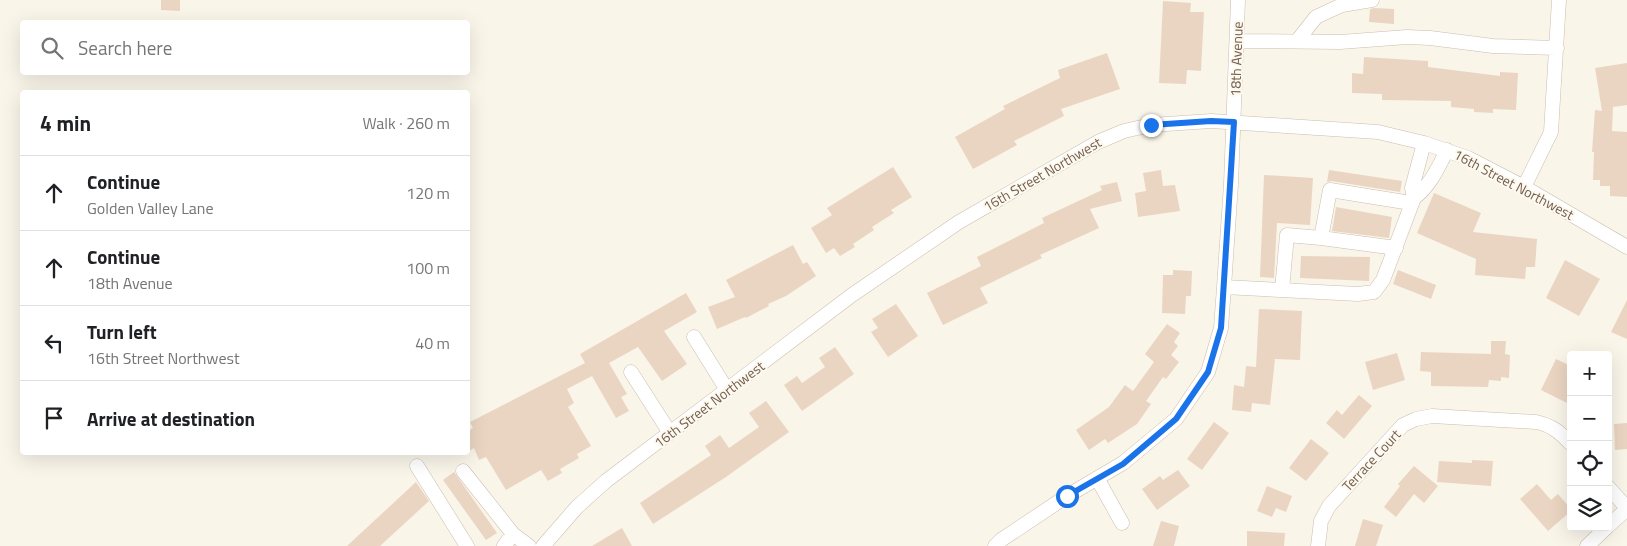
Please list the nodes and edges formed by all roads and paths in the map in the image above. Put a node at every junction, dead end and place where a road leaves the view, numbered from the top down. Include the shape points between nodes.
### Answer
1 (1238, 0) edge
2 (1372, 0) edge
3 (1559, 0) edge
4 (1237, 41) junction
5 (1297, 41) junction
6 (1557, 48) junction
7 (1234, 122) junction
8 (1424, 143) junction
9 (1447, 150) junction
10 (1524, 187) junction
11 (1413, 201) junction
12 (1320, 238) junction
13 (1627, 247) edge
14 (1396, 248) junction
15 (1224, 287) junction
16 (1282, 290) junction
17 (694, 338) dead end
18 (631, 372) dead end
19 (727, 390) junction
20 (670, 433) junction
21 (1569, 441) edge
22 (417, 466) dead end
23 (462, 471) dead end
24 (1097, 478) junction
25 (1612, 491) edge
26 (1627, 508) edge
27 (1122, 523) dead end
28 (1612, 523) edge
29 (1604, 531) edge
30 (513, 534) junction
31 (466, 546) edge
32 (504, 546) edge
33 (529, 546) edge
34 (543, 546) edge
35 (995, 546) edge
36 (1318, 546) edge
37 (1587, 546) edge

1 - 4 street, 18th Avenue
2 - 5 street via 1342,5 1316,17
3 - 6 street
4 - 5 street
4 - 7 street, 18th Avenue
5 - 6 street via 1340,42 1407,37 1493,46
6 - 10 street via 1551,132
7 - 8 street, 16th Street Northwest via 1378,132
7 - 15 street, 18th Avenue
7 - 19 street, 16th Street Northwest via 1151,125 1124,131 1098,142 959,222 852,295
8 - 9 street, 16th Street Northwest
8 - 11 street via 1412,188
9 - 10 street, 16th Street Northwest
9 - 11 street via 1432,179
10 - 13 street, 16th Street Northwest
11 - 12 street via 1330,190
11 - 14 street
12 - 14 street
12 - 16 street via 1287,235
14 - 16 street via 1383,280 1374,292
15 - 16 street
15 - 24 street, 18th Avenue via 1221,328 1208,372 1176,419 1123,464
17 - 19 street
18 - 20 street
19 - 20 street, 16th Street Northwest
20 - 34 street, 16th Street Northwest via 606,481 577,507
21 - 36 street, Terrace Court via 1548,424 1536,422 1432,416 1416,419 1403,425 1329,506 1321,521
22 - 31 street
23 - 30 street
24 - 27 street
24 - 35 street, 18th Avenue
25 - 26 street
26 - 28 street
29 - 37 street
30 - 32 street
30 - 33 street

